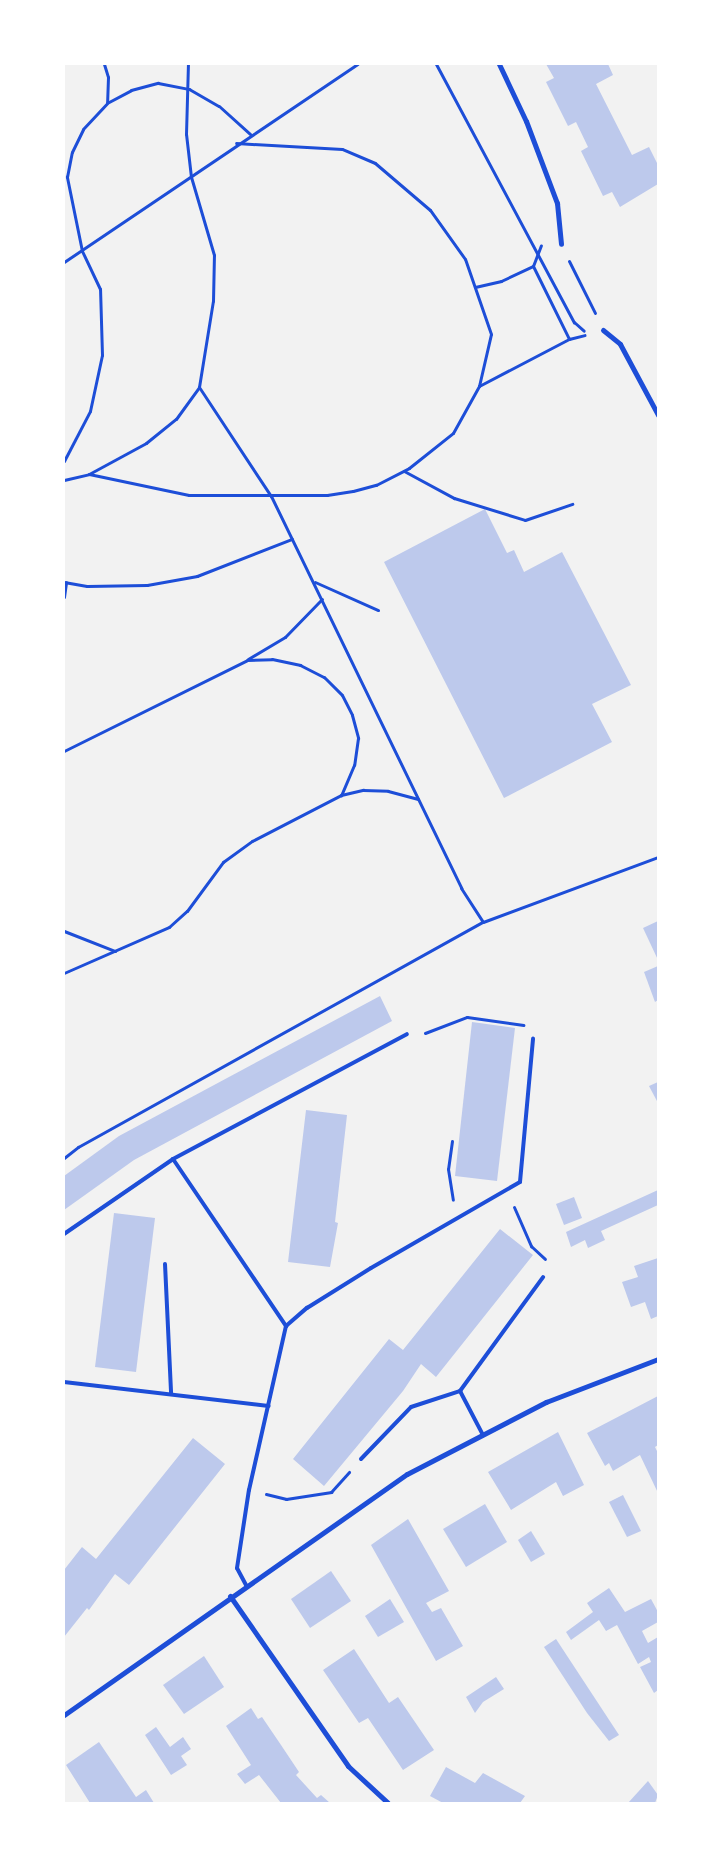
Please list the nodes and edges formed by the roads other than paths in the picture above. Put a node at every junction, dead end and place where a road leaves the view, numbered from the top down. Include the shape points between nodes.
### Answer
1 (499, 64) edge
2 (561, 244) road end
3 (603, 330) road end
4 (658, 415) edge
5 (407, 1034) road end
6 (533, 1040) road end
7 (173, 1159) junction
8 (64, 1234) edge
9 (165, 1264) dead end
10 (543, 1277) road end
11 (286, 1326) junction
12 (658, 1359) edge
13 (64, 1382) edge
14 (460, 1391) junction
15 (171, 1393) junction
16 (268, 1406) junction
17 (483, 1435) junction
18 (361, 1459) road end
19 (246, 1585) junction
20 (230, 1596) junction
21 (64, 1715) edge
22 (388, 1803) edge

1 - 2 street via 526,121 558,203
3 - 4 street via 620,344
5 - 7 lane
6 - 11 lane via 520,1182 307,1308
7 - 8 lane
7 - 11 lane
9 - 15 lane
10 - 14 lane
11 - 16 lane
12 - 17 street via 546,1402
13 - 15 lane
14 - 17 lane
14 - 18 lane via 411,1407
15 - 16 lane
16 - 19 lane via 248,1490 237,1568
17 - 19 street via 407,1474
19 - 20 street
20 - 21 street
20 - 22 street via 348,1766

